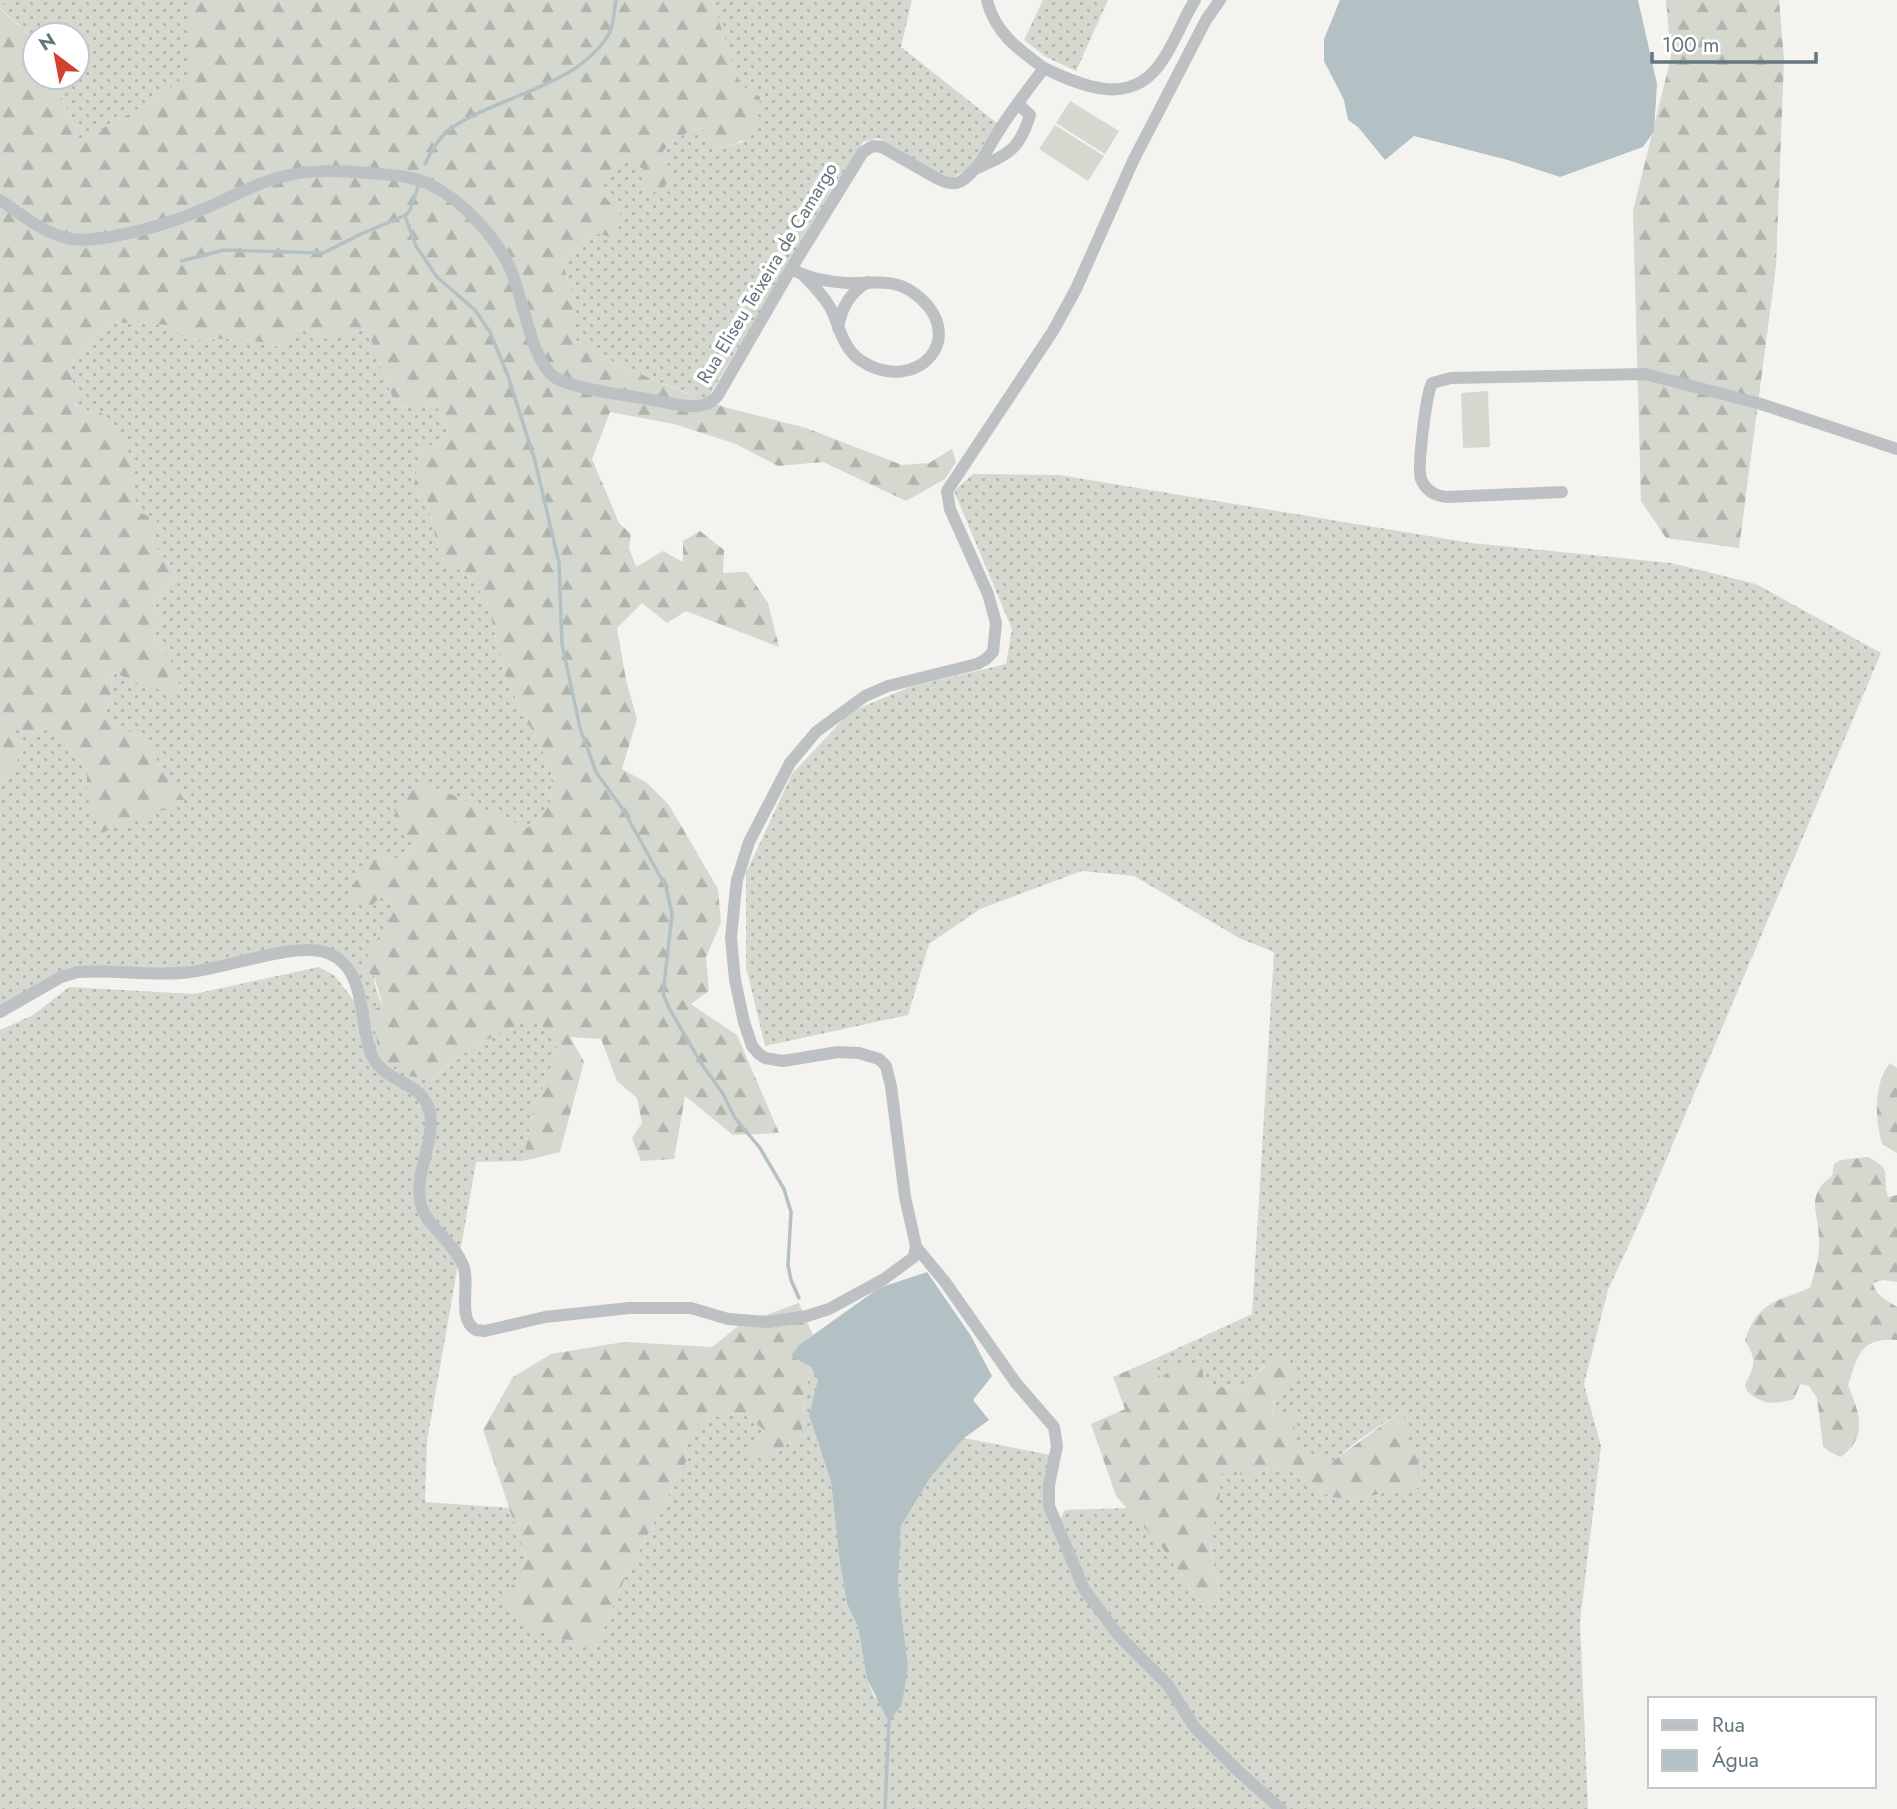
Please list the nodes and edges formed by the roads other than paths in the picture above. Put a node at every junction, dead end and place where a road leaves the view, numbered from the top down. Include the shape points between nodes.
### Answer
1 (987, 0) edge
2 (1195, 0) edge
3 (1220, 0) edge
4 (1044, 68) junction
5 (1018, 104) junction
6 (972, 170) junction
7 (0, 200) edge
8 (791, 269) junction
9 (804, 276) junction
10 (868, 282) junction
11 (838, 328) junction
12 (1897, 449) edge
13 (1562, 492) dead end
14 (0, 1012) edge
15 (916, 1248) junction
16 (1281, 1809) edge

1 - 4 street via 996,25
2 - 4 street via 1159,66 1129,86 1111,91 1071,81
3 - 15 street via 1133,161 1054,331 947,491 953,517 992,604 996,623 993,652 977,664 888,686 853,704 816,732 790,763 749,842 737,880 732,948 739,1001 752,1046 775,1060 838,1052 859,1053 883,1062 891,1086
4 - 5 street
5 - 6 street
5 - 6 street via 1030,115 1023,137 1010,152
6 - 8 street, Rua Eliseu Teixeira de Camargo via 959,182 946,183 886,148 868,149
7 - 8 street, Rua Eliseu Teixeira de Camargo via 52,233 80,240 133,233 286,175 352,172 409,176 432,185 461,207 499,248 536,348 552,375 573,384 688,405 703,406 715,399
8 - 9 street
9 - 10 street
9 - 11 street via 827,302
10 - 11 street via 853,293
10 - 11 street via 908,289 932,310 939,337 930,359 904,371 873,366 853,353
12 - 13 street via 1760,404 1645,374 1451,378 1432,383 1419,472 1430,491 1447,497
14 - 15 street via 78,972 187,973 298,951 320,951 339,961 356,983 376,1063 391,1078 413,1089 431,1115 420,1202 465,1268 468,1322 476,1330 629,1308 691,1308 728,1319 768,1322 807,1316 829,1309 899,1270 914,1257
15 - 16 street via 1054,1427 1057,1446 1049,1506 1084,1589 1119,1636 1168,1685 1195,1728

